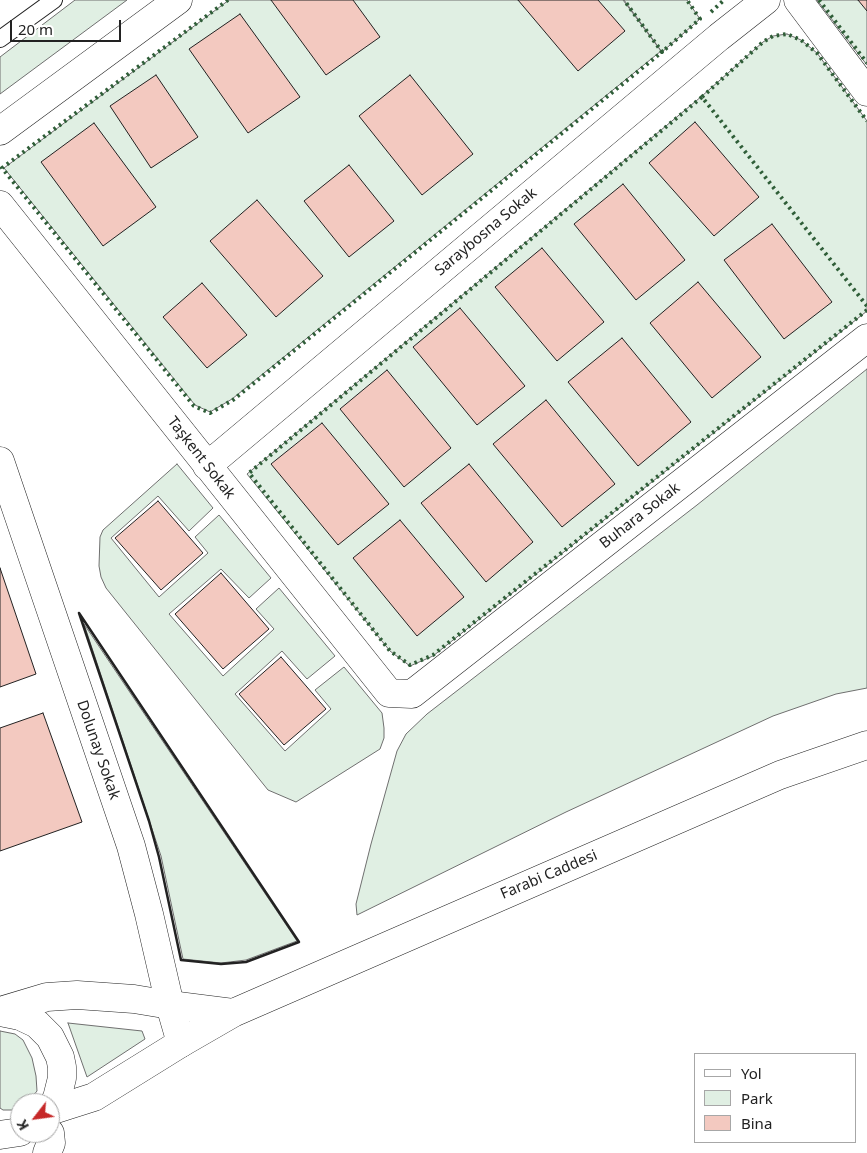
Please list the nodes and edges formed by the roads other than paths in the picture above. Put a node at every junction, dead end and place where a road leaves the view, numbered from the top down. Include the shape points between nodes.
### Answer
1 (54, 0) edge
2 (178, 0) edge
3 (766, 0) edge
4 (798, 0) edge
5 (0, 39) edge
6 (867, 92) edge
7 (0, 130) edge
8 (0, 205) edge
9 (867, 338) edge
10 (0, 462) edge
11 (207, 466) junction
12 (412, 694) joint
13 (867, 745) edge
14 (170, 1005) junction
15 (0, 1012) edge
16 (233, 1012) junction
17 (181, 1043) junction
18 (58, 1093) edge
19 (60, 1107) edge

1 - 5 lane
2 - 7 street
3 - 11 street, Saraybosna Sokak
4 - 6 street
8 - 11 street, Taşkent Sokak
9 - 12 street, Buhara Sokak
10 - 14 street, Dolunay Sokak via 131,846
11 - 12 street, Taşkent Sokak via 377,680 389,693
13 - 16 street, Farabi Caddesi via 780,775
14 - 15 street via 77,995 46,997
14 - 16 street
14 - 17 street, Dolunay Sokak
15 - 18 street via 37,1024 50,1038 62,1067
16 - 17 street, Farabi Caddesi
17 - 19 street, Farabi Caddesi via 94,1097

